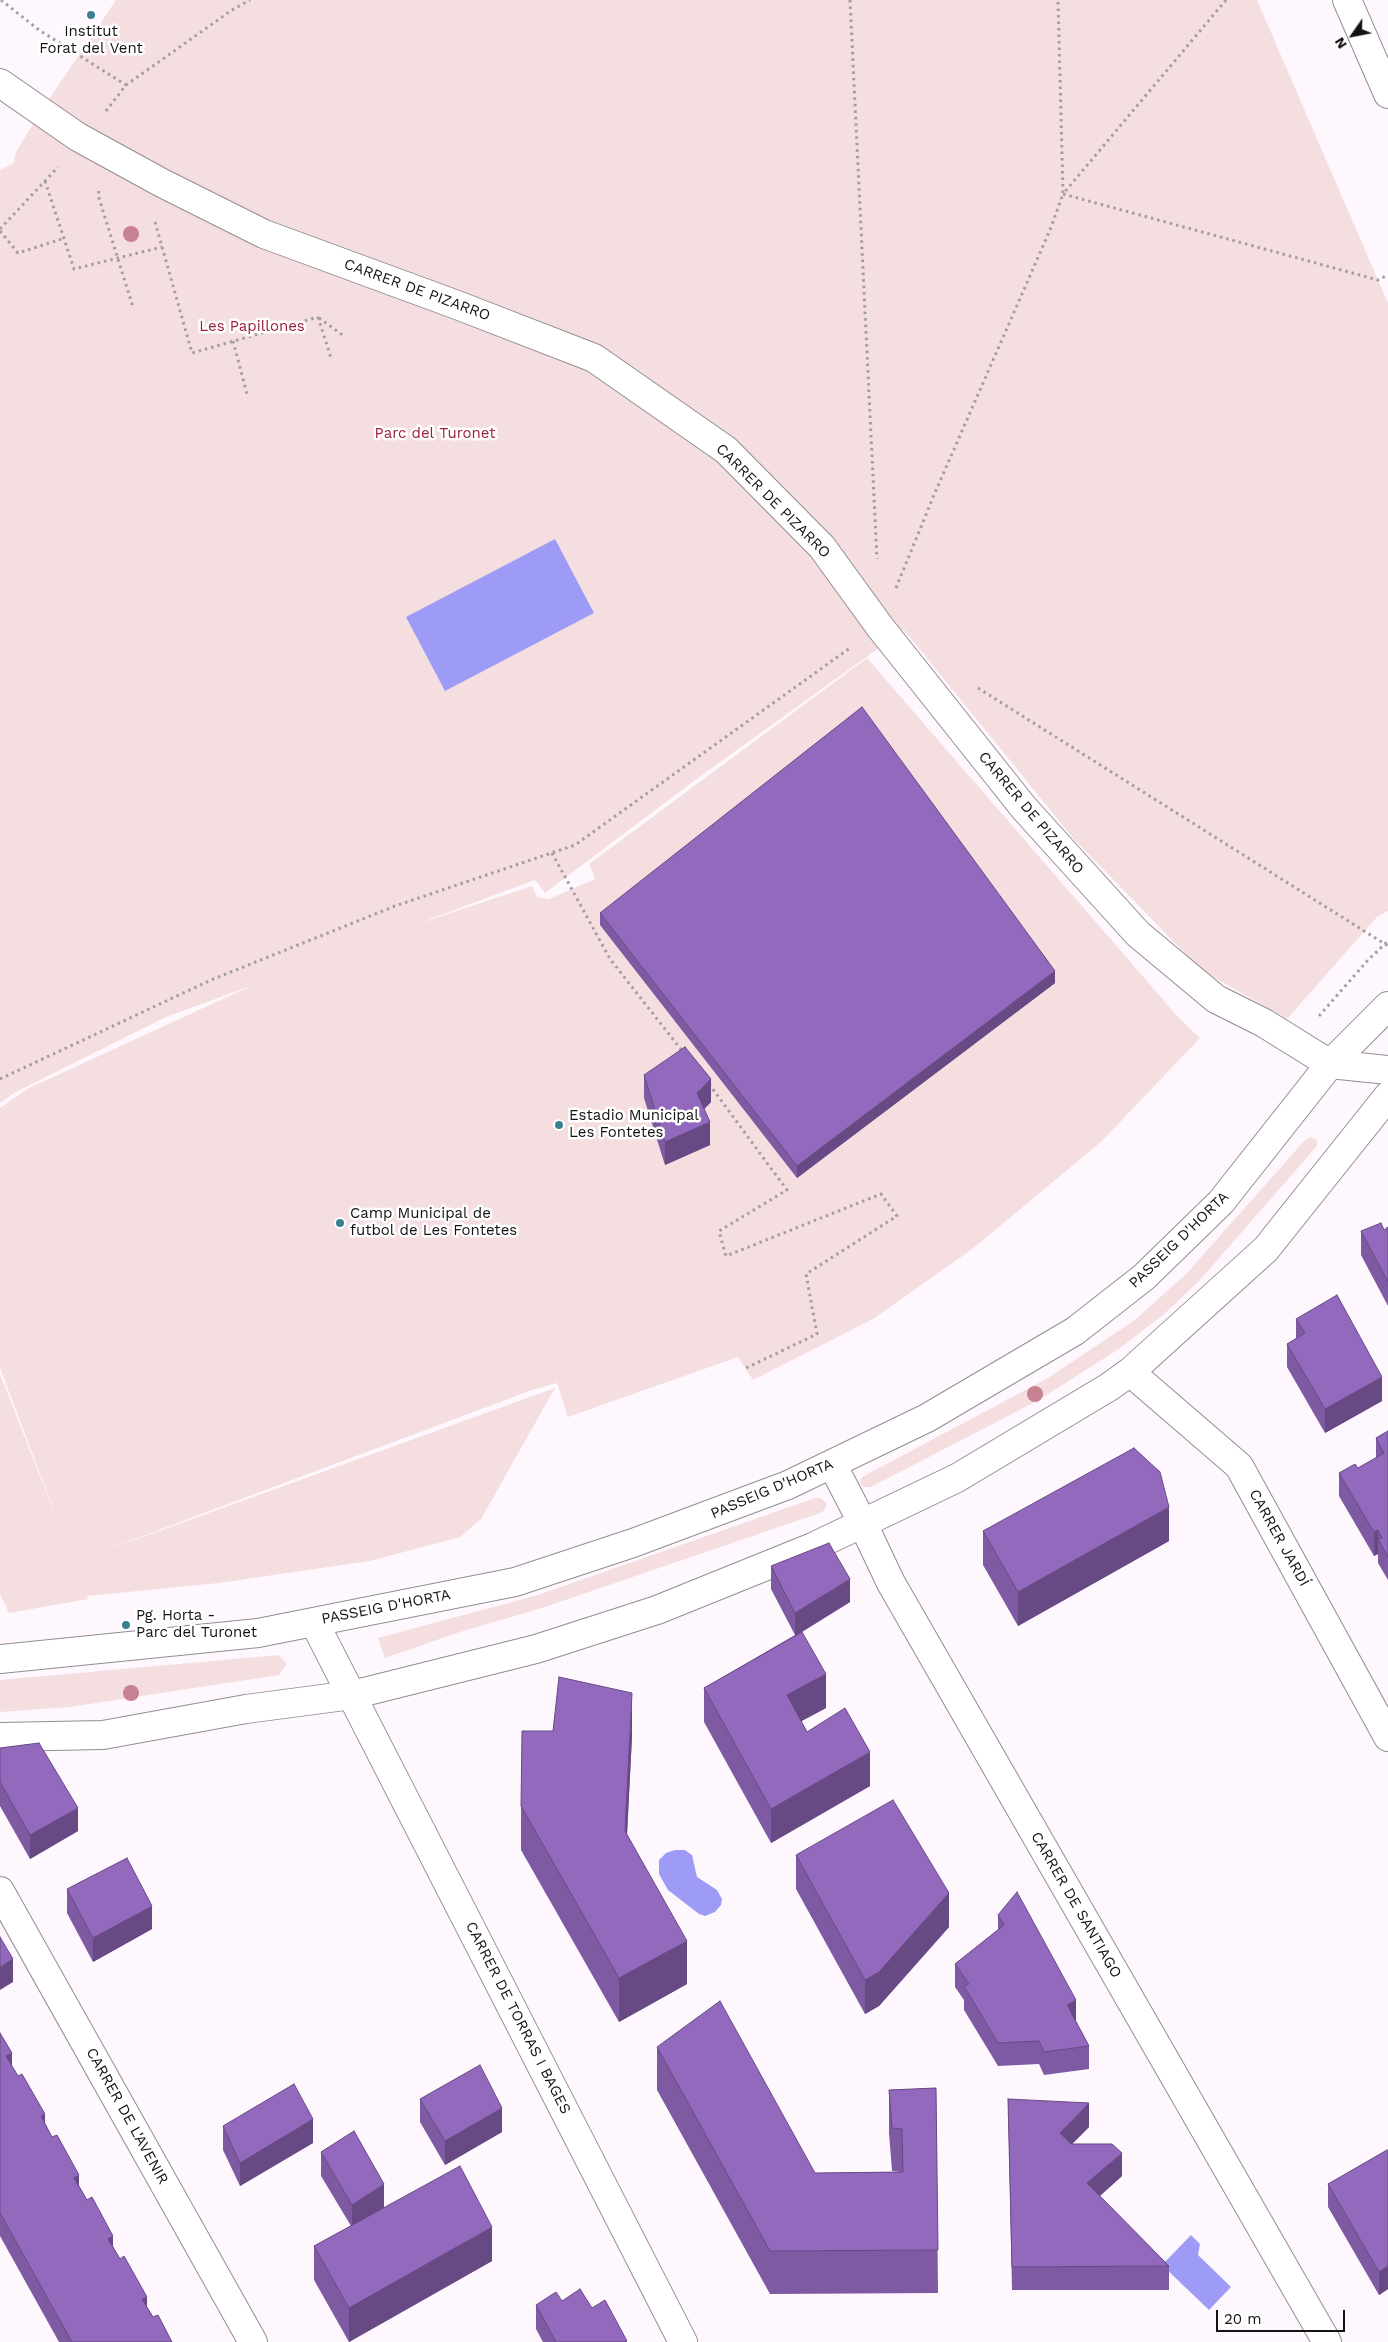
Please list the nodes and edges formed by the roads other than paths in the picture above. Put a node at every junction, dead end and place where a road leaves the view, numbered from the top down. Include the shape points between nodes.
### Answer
1 (1347, 0) edge
2 (0, 83) edge
3 (1388, 94) edge
4 (1388, 1006) edge
5 (1330, 1064) junction
6 (1388, 1070) edge
7 (1388, 1096) edge
8 (1130, 1372) junction
9 (832, 1464) junction
10 (862, 1522) junction
11 (314, 1622) junction
12 (0, 1659) edge
13 (352, 1695) junction
14 (0, 1737) edge
15 (1388, 1737) edge
16 (0, 1891) edge
17 (253, 2342) edge
18 (683, 2342) edge
19 (1327, 2342) edge

1 - 3 street
2 - 5 street, CARRER DE PIZARRO via 83,140 264,234 594,358 726,450 822,547 880,627 1024,808 1138,934 1216,998
4 - 5 street, PASSEIG D'HORTA
5 - 6 street, CARRER DE PIZARRO
5 - 9 street, PASSEIG D'HORTA via 1221,1202 1144,1278 1074,1331 927,1418
7 - 8 street via 1266,1249
8 - 10 street via 956,1478
8 - 15 street, CARRER JARDÍ via 1240,1466
9 - 10 street, CARRER DE SANTIAGO
9 - 11 street, PASSEIG D'HORTA via 788,1486 634,1543 515,1582
10 - 13 street via 813,1547 657,1610 536,1649
10 - 19 street, CARRER DE SANTIAGO via 891,1582
11 - 12 street, PASSEIG D'HORTA via 258,1633
11 - 13 street, CARRER DE TORRAS I BAGES
13 - 14 street via 246,1709 103,1735
13 - 18 street, CARRER DE TORRAS I BAGES
16 - 17 street, CARRER DE L'AVENIR

